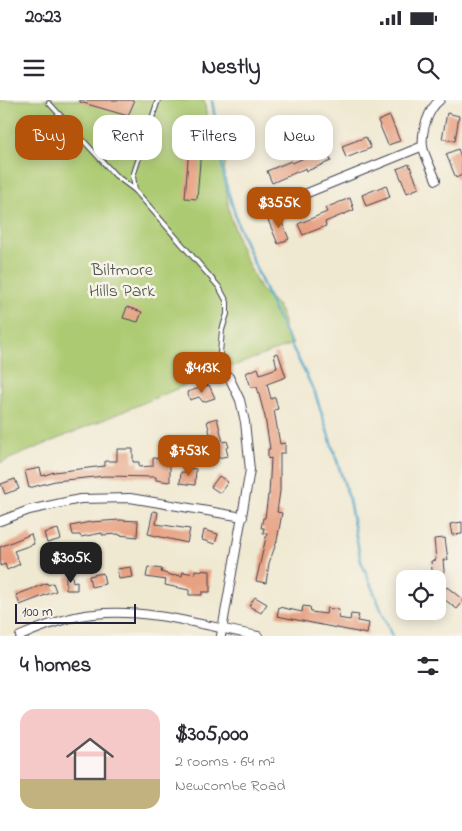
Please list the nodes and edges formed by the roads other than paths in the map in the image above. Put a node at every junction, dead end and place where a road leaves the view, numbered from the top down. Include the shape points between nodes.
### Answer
1 (158, 100) edge
2 (440, 100) edge
3 (48, 103) dead end
4 (423, 146) junction
5 (436, 180) dead end
6 (135, 190) junction
7 (290, 200) dead end
8 (229, 377) joint
9 (243, 517) junction
10 (0, 521) edge
11 (221, 633) edge
12 (20, 636) edge
13 (258, 636) edge

1 - 6 lane via 133,176
2 - 4 street via 434,104 425,124
3 - 6 lane via 115,176
4 - 5 street
4 - 7 street
6 - 8 lane via 219,287 227,302 220,353
8 - 9 street via 240,400 249,447 250,470
9 - 10 street via 130,498 80,499 29,510
9 - 11 street
11 - 12 street via 182,620 122,612 69,618
11 - 13 street

